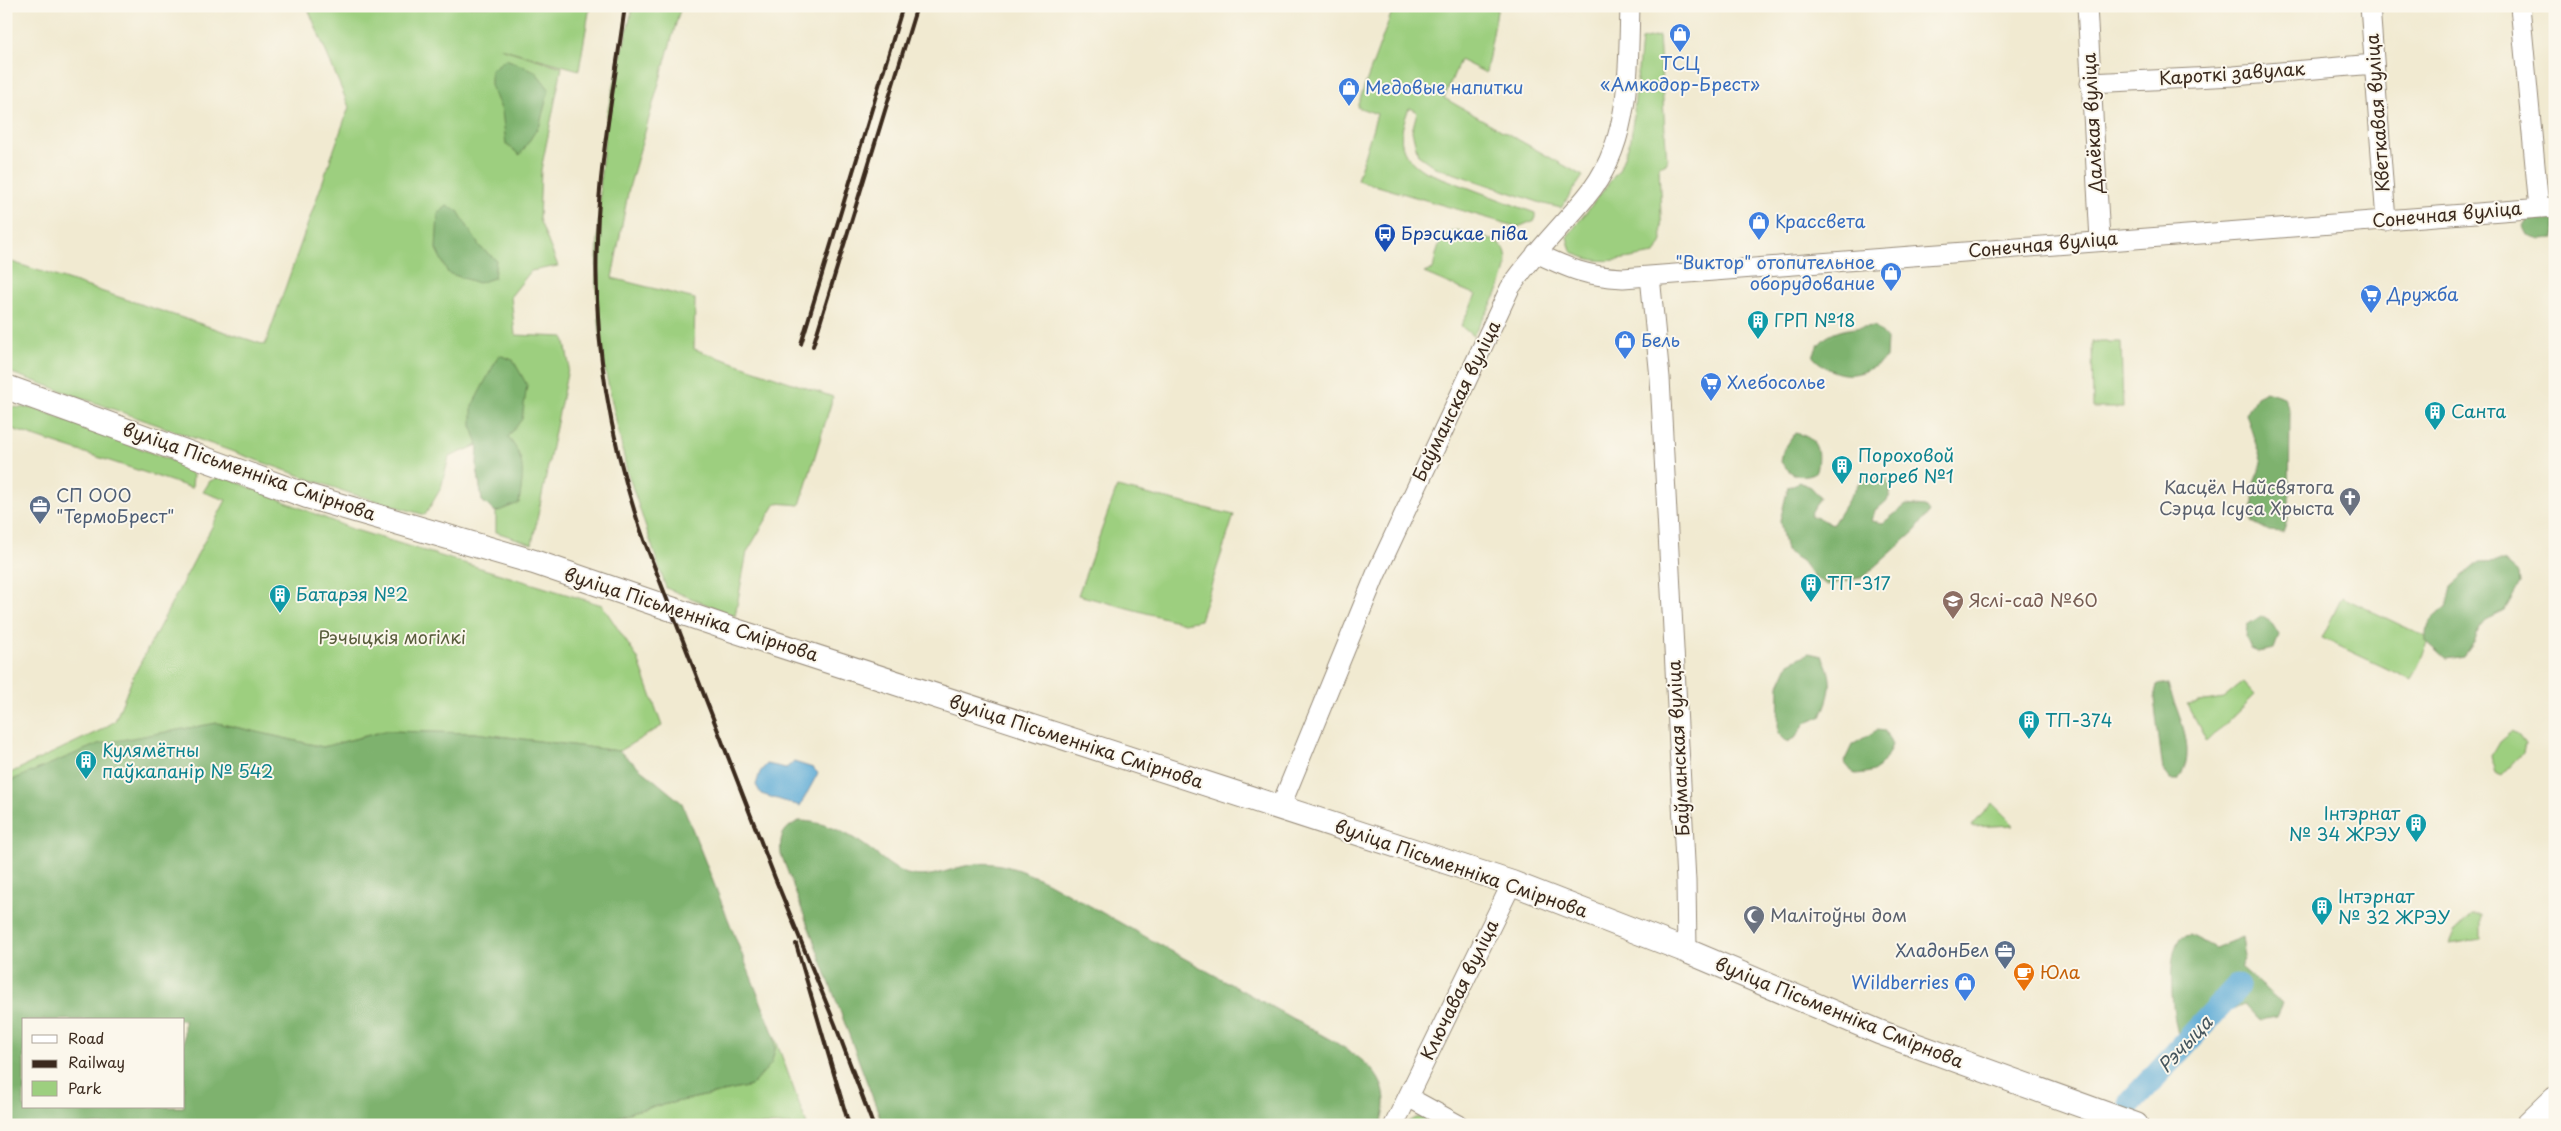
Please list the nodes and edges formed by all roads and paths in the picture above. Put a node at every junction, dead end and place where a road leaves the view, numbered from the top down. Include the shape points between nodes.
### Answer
1 (1630, 6) edge
2 (2086, 6) edge
3 (2370, 6) edge
4 (2520, 6) edge
5 (2374, 64) junction
6 (2090, 83) junction
7 (2547, 207) edge
8 (2386, 221) junction
9 (2100, 240) junction
10 (1536, 253) junction
11 (1650, 276) junction
12 (6, 387) edge
13 (1280, 808) junction
14 (1512, 882) junction
15 (1687, 952) junction
16 (1408, 1097) junction
17 (2555, 1099) edge
18 (1394, 1125) edge
19 (1459, 1125) edge
20 (2136, 1125) edge
21 (2528, 1125) edge

1 - 10 street, Баўманская вуліца via 1621,130 1607,165 1587,196
2 - 6 street, Далёкая вуліца
3 - 5 street, Кветкавая вуліца
4 - 7 street
5 - 6 street, Кароткі завулак via 2234,76
5 - 8 street, Кветкавая вуліца
6 - 9 street, Далёкая вуліца
7 - 8 street, Сонечная вуліца
8 - 9 street, Сонечная вуліца
9 - 11 street, Сонечная вуліца
10 - 11 street, Сонечная вуліца via 1572,271 1623,278
10 - 13 street, Баўманская вуліца via 1510,288 1398,522
11 - 15 street, Баўманская вуліца via 1660,378
12 - 13 main road, вуліца Пісьменніка Смірнова via 307,496 534,562
13 - 14 main road, вуліца Пісьменніка Смірнова
14 - 15 main road, вуліца Пісьменніка Смірнова
14 - 16 street, Ключавая вуліца
15 - 20 main road, вуліца Пісьменніка Смірнова via 1879,1032
16 - 18 street, Ключавая вуліца
16 - 19 street
17 - 21 main road

